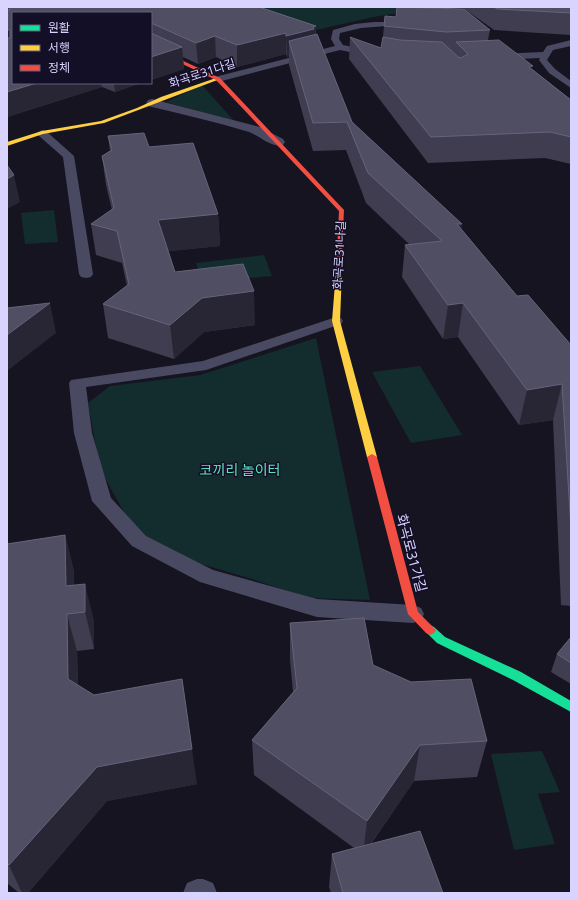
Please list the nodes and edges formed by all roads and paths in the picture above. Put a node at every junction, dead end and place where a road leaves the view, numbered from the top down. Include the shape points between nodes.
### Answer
1 (387, 24) edge
2 (571, 43) edge
3 (340, 46) junction
4 (152, 47) edge
5 (383, 55) edge
6 (545, 55) junction
7 (491, 58) edge
8 (218, 79) junction
9 (571, 85) edge
10 (152, 103) junction
11 (42, 133) junction
12 (278, 142) junction
13 (7, 144) edge
14 (86, 274) dead end
15 (336, 320) junction
16 (414, 614) junction
17 (571, 707) edge
18 (197, 893) edge
19 (203, 893) edge

1 - 3 lane via 350,26 336,32 335,39
2 - 6 lane via 550,48
3 - 5 lane
3 - 8 lane, 화곡로31다길
4 - 8 street
6 - 7 lane
6 - 9 lane via 542,60 546,65
8 - 10 street, 화곡로31다길
8 - 12 street, 화곡로31나길
10 - 11 street, 화곡로31다길 via 102,122
10 - 12 street, 화곡로31나길 via 250,128
11 - 13 street, 화곡로31다길
11 - 14 lane via 68,156
12 - 15 street, 화곡로31나길 via 342,211
15 - 16 street, 화곡로31가길
15 - 16 lane via 206,365 77,383 83,433 102,501 139,541 207,576 317,608
16 - 17 street, 화곡로31가길 via 442,640 517,676
18 - 19 lane

